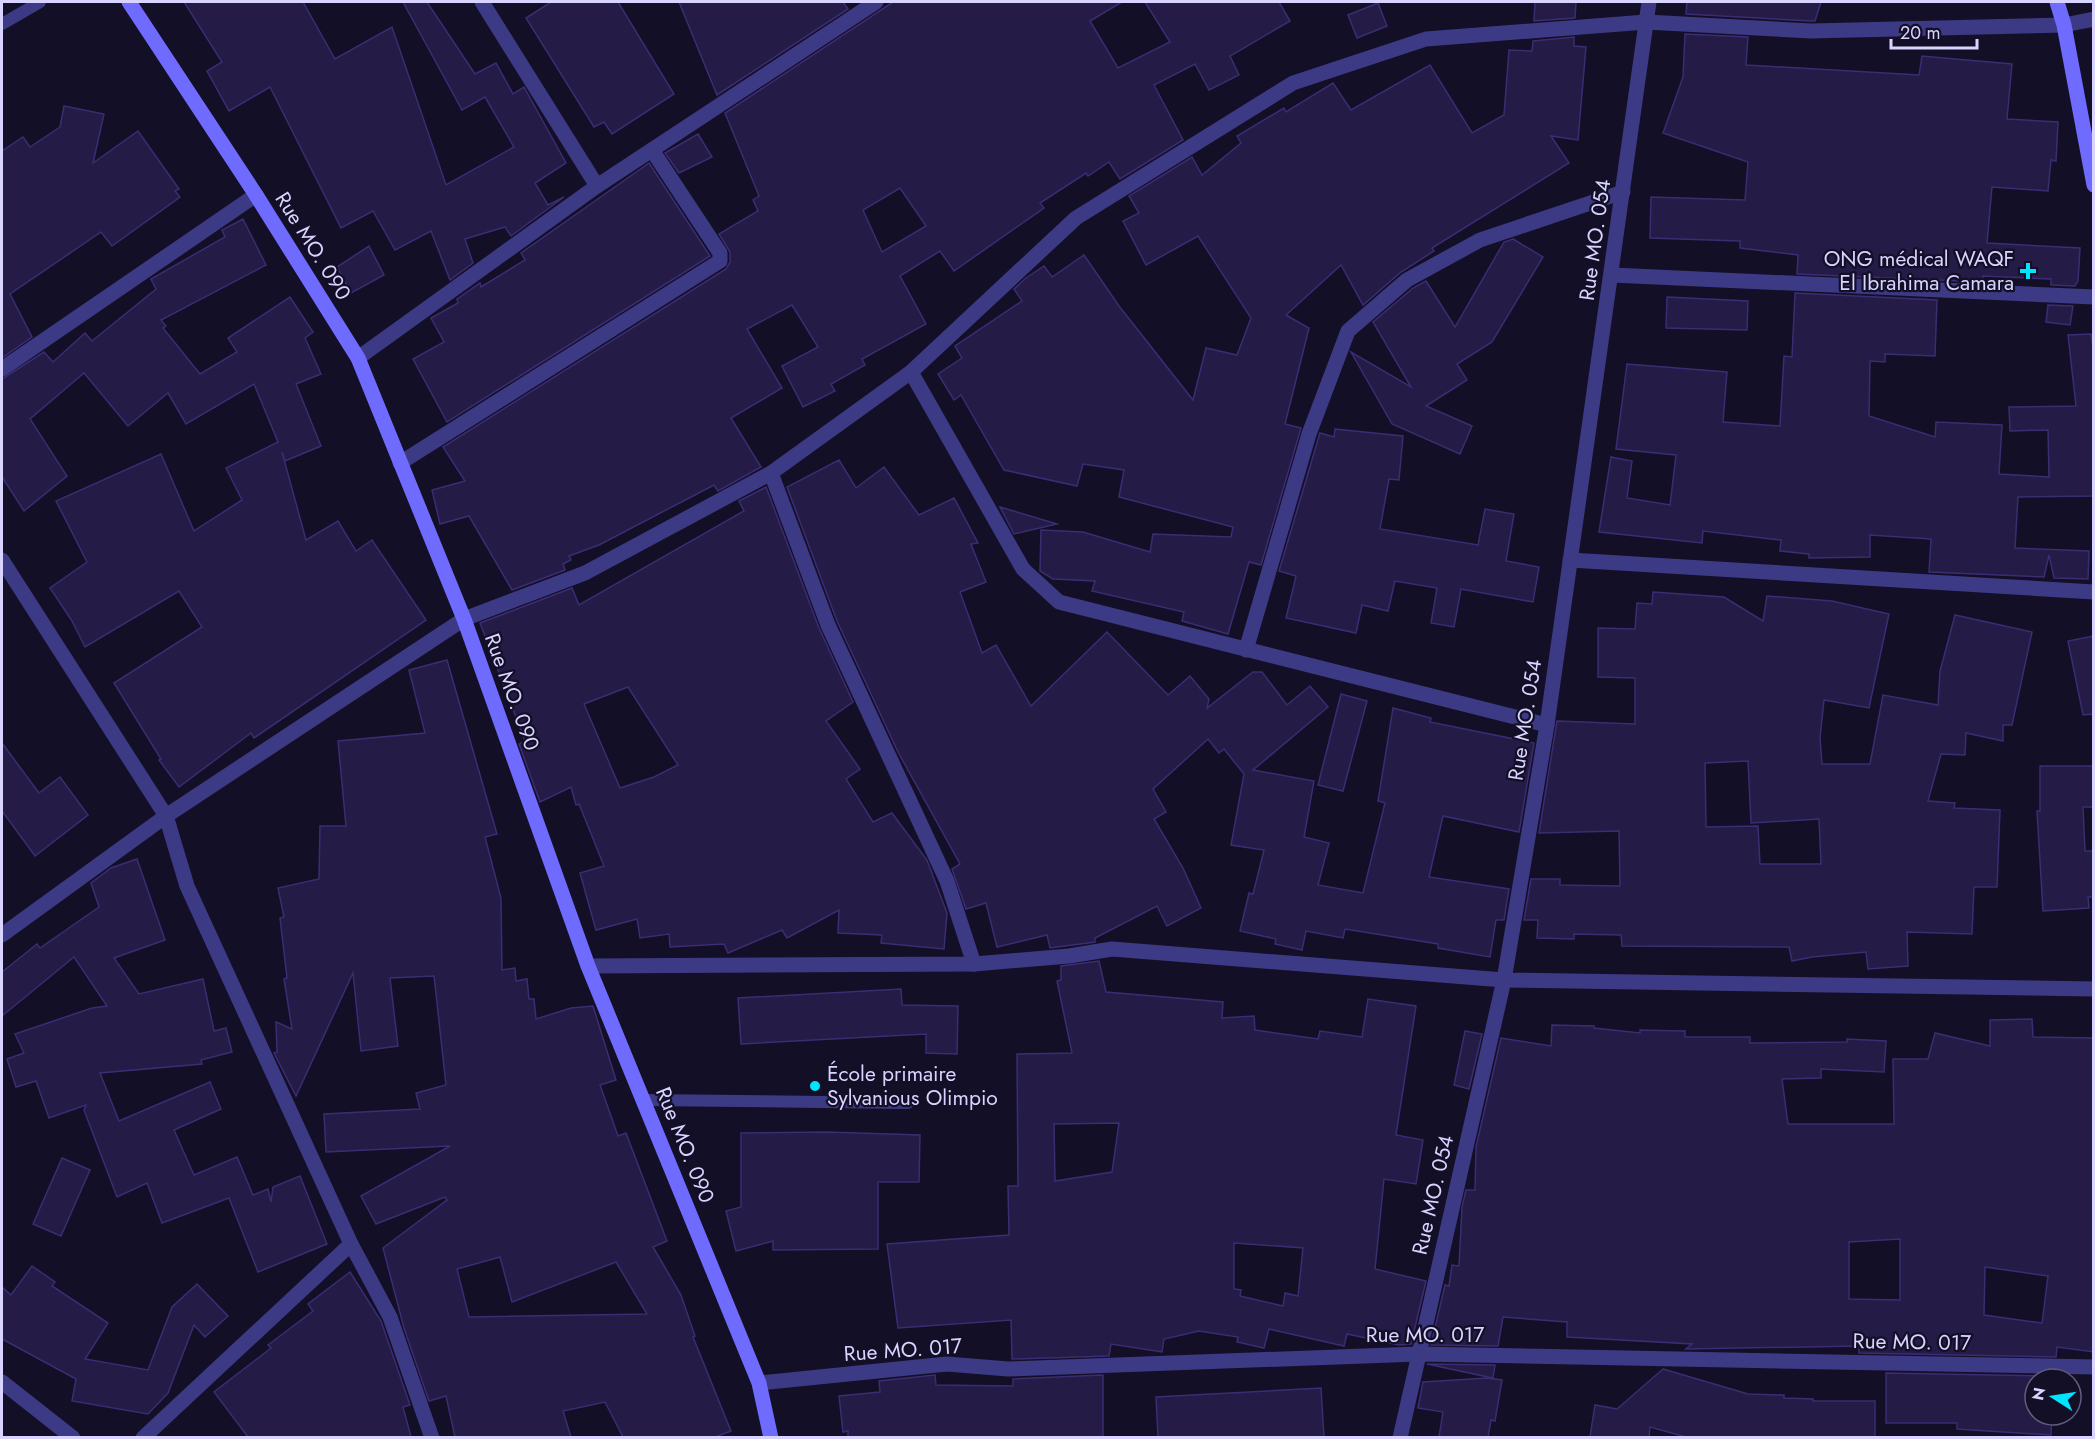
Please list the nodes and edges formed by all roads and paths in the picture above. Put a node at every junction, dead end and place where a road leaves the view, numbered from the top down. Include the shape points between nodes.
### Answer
1 (40, 2) edge
2 (129, 2) edge
3 (482, 2) edge
4 (876, 2) edge
5 (1649, 2) edge
6 (2057, 2) edge
7 (2094, 19) edge
8 (1646, 22) junction
9 (2, 24) edge
10 (2064, 25) junction
11 (652, 150) junction
12 (2094, 185) edge
13 (597, 186) junction
14 (1623, 192) junction
15 (256, 195) junction
16 (1612, 275) junction
17 (2094, 297) edge
18 (358, 358) junction
19 (2, 369) edge
20 (911, 372) junction
21 (400, 463) junction
22 (771, 473) junction
23 (2, 560) edge
24 (1570, 560) junction
25 (2094, 592) edge
26 (464, 619) junction
27 (1246, 650) junction
28 (1547, 725) junction
29 (166, 816) junction
30 (2, 935) edge
31 (974, 964) junction
32 (588, 966) junction
33 (1504, 980) junction
34 (2094, 988) edge
35 (644, 1100) junction
36 (908, 1103) dead end
37 (351, 1244) junction
38 (1418, 1354) junction
39 (2094, 1367) edge
40 (2, 1382) edge
41 (759, 1383) junction
42 (73, 1437) edge
43 (143, 1437) edge
44 (432, 1437) edge
45 (771, 1437) edge
46 (1400, 1437) edge

1 - 9 lane
2 - 15 street, Rue MO. 090
3 - 13 street
4 - 11 street
5 - 8 street, Rue MO. 054
6 - 10 street
7 - 10 street
8 - 10 street via 1811,31
8 - 14 street, Rue MO. 054
8 - 20 street via 1426,39 1293,83 1076,218
10 - 12 street
11 - 13 street
11 - 21 street via 720,253 720,261
13 - 18 street
14 - 16 street, Rue MO. 054
14 - 27 street via 1480,240 1407,280 1348,331 1309,434
15 - 18 street, Rue MO. 090
15 - 19 street
16 - 17 street
16 - 24 street, Rue MO. 054
18 - 21 street, Rue MO. 090
20 - 22 street
20 - 27 street via 1023,569 1059,602
21 - 26 street, Rue MO. 090
22 - 26 street via 585,573
22 - 31 street via 828,625 947,881
23 - 29 street
24 - 25 street
24 - 28 street, Rue MO. 054
26 - 29 street
26 - 32 street, Rue MO. 090
27 - 28 street
28 - 33 street, Rue MO. 054
29 - 30 street
29 - 37 street via 187,886
31 - 32 street
31 - 33 street via 1112,949
32 - 35 street, Rue MO. 090
33 - 34 street
33 - 38 street, Rue MO. 054
35 - 36 lane
35 - 41 street, Rue MO. 090
37 - 43 street
37 - 44 street via 390,1317
38 - 39 street, Rue MO. 017
38 - 41 street, Rue MO. 017 via 1008,1369 947,1364
38 - 46 street, Rue MO. 054
40 - 42 street
41 - 45 street, Rue MO. 090

